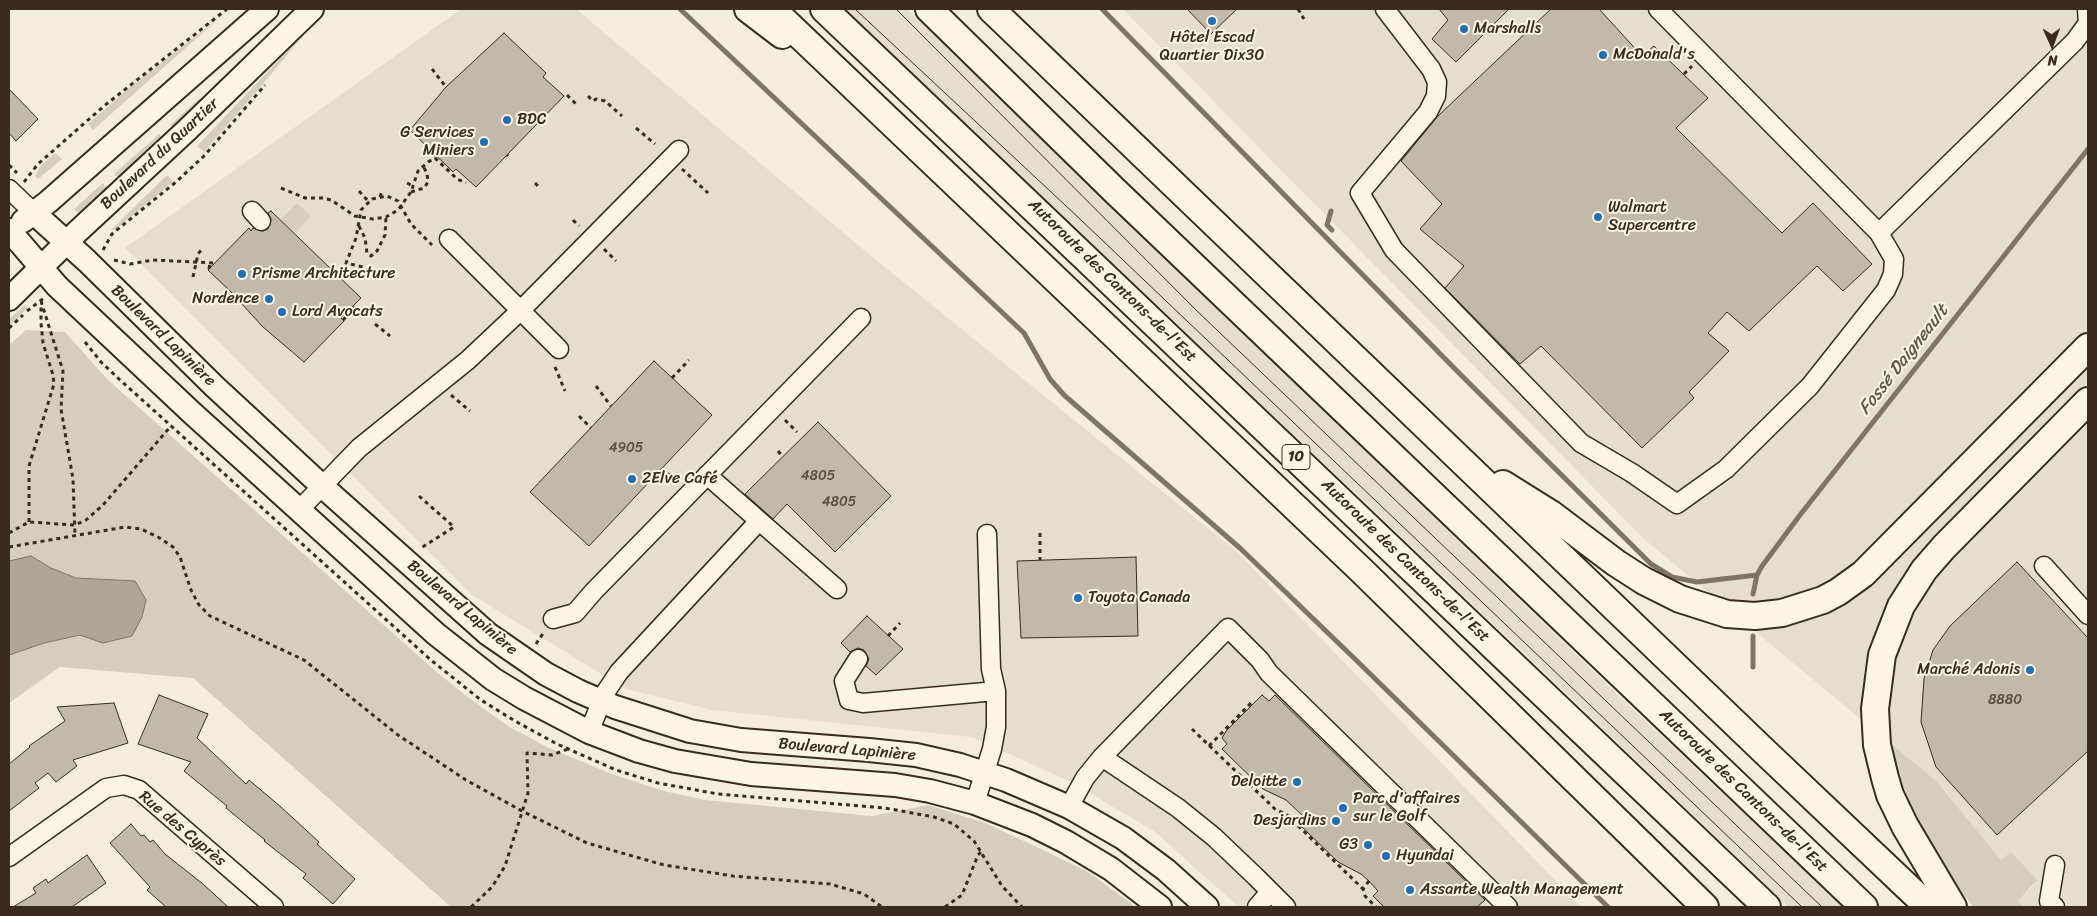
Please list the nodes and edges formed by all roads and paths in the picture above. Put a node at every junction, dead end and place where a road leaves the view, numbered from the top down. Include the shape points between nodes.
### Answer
1 (227, 9) edge
2 (267, 9) edge
3 (312, 9) edge
4 (748, 9) edge
5 (772, 9) edge
6 (824, 9) edge
7 (929, 9) edge
8 (991, 9) edge
9 (1298, 9) edge
10 (1385, 9) edge
11 (1658, 9) edge
12 (2087, 9) edge
13 (1304, 19) dead end
14 (432, 69) dead end
15 (446, 87) dead end
16 (566, 95) dead end
17 (588, 96) dead end
18 (865, 96) junction
19 (578, 106) dead end
20 (622, 116) dead end
21 (636, 128) dead end
22 (655, 144) dead end
23 (679, 150) dead end
24 (204, 156) dead end
25 (422, 166) junction
26 (682, 169) dead end
27 (26, 181) dead end
28 (407, 183) dead end
29 (466, 183) dead end
30 (535, 183) dead end
31 (413, 186) junction
32 (539, 187) dead end
33 (281, 188) dead end
34 (9, 189) edge
35 (359, 191) dead end
36 (382, 191) dead end
37 (411, 192) junction
38 (708, 193) dead end
39 (380, 197) junction
40 (369, 202) junction
41 (402, 205) junction
42 (34, 213) junction
43 (386, 217) junction
44 (360, 218) junction
45 (359, 226) junction
46 (9, 230) edge
47 (1879, 233) junction
48 (449, 239) dead end
49 (66, 242) junction
50 (432, 244) dead end
51 (601, 247) dead end
52 (203, 248) dead end
53 (105, 249) dead end
54 (109, 258) dead end
55 (196, 261) junction
56 (616, 261) dead end
57 (210, 263) junction
58 (215, 263) dead end
59 (41, 268) junction
60 (210, 269) dead end
61 (193, 277) dead end
62 (375, 277) dead end
63 (9, 299) edge
64 (42, 301) junction
65 (520, 311) junction
66 (362, 312) dead end
67 (861, 318) dead end
68 (343, 320) dead end
69 (375, 324) dead end
70 (9, 328) edge
71 (390, 336) dead end
72 (2088, 347) edge
73 (559, 349) dead end
74 (689, 360) dead end
75 (556, 367) dead end
76 (672, 378) dead end
77 (596, 386) dead end
78 (565, 391) dead end
79 (449, 393) dead end
80 (2088, 401) edge
81 (611, 406) dead end
82 (470, 411) dead end
83 (579, 416) dead end
84 (171, 426) dead end
85 (591, 428) dead end
86 (778, 451) dead end
87 (1451, 451) junction
88 (783, 457) dead end
89 (707, 476) junction
90 (322, 486) junction
91 (419, 496) dead end
92 (299, 510) junction
93 (760, 521) junction
94 (29, 522) junction
95 (75, 525) junction
96 (9, 533) edge
97 (1040, 533) dead end
98 (987, 534) dead end
99 (75, 535) junction
100 (9, 547) edge
101 (404, 560) junction
102 (1040, 560) dead end
103 (2044, 566) dead end
104 (837, 589) dead end
105 (2088, 615) edge
106 (551, 622) joint
107 (900, 623) dead end
108 (888, 636) dead end
109 (534, 646) dead end
110 (858, 659) dead end
111 (996, 692) junction
112 (601, 701) junction
113 (1252, 702) dead end
114 (1192, 730) dead end
115 (589, 732) junction
116 (1209, 746) junction
117 (568, 749) dead end
118 (1102, 758) junction
119 (985, 772) junction
120 (975, 804) junction
121 (1069, 807) junction
122 (522, 811) junction
123 (981, 852) dead end
124 (9, 857) edge
125 (2055, 865) dead end
126 (1369, 881) dead end
127 (1362, 888) junction
128 (1270, 892) junction
129 (274, 907) edge
130 (471, 907) edge
131 (882, 907) edge
132 (945, 907) edge
133 (1160, 907) edge
134 (1207, 907) edge
135 (1256, 907) edge
136 (1286, 907) edge
137 (1376, 907) edge
138 (1508, 907) edge
139 (1705, 907) edge
140 (1767, 907) edge
141 (1864, 907) edge
142 (1933, 907) edge
143 (1953, 907) edge
144 (2055, 907) edge

1 - 27 path via 104,106 38,164
2 - 42 main road
3 - 49 main road, Boulevard du Quartier
4 - 18 highway
5 - 18 highway
6 - 140 highway, Autoroute des Cantons-de-l'Est / 10
7 - 141 highway, Autoroute des Cantons-de-l'Est
8 - 87 highway
9 - 13 path
10 - 47 street via 1431,68 1437,82 1436,96 1428,112 1360,193 1394,250 1581,443 1677,504 1726,469 1810,386 1886,290 1893,274 1894,259
11 - 47 street
12 - 47 street via 2088,24 2075,41
14 - 15 path
16 - 19 path
17 - 20 path via 593,101 605,101
18 - 139 highway via 1361,570
21 - 22 path
23 - 65 street
24 - 53 path, Boulevard du Quartier via 112,234
25 - 29 path via 435,158 457,179
25 - 31 path
25 - 37 path via 428,182 424,188
26 - 38 path
28 - 31 path
30 - 32 path
31 - 37 path
33 - 44 path via 306,198 331,200
34 - 42 street
35 - 40 path
36 - 39 path
37 - 41 path
39 - 40 path
39 - 41 path via 393,198
40 - 44 path via 361,210
41 - 43 path
41 - 50 path via 411,224
42 - 46 main road
42 - 49 main road, Boulevard Lapinière
43 - 44 path
43 - 45 path via 385,235 372,256 367,253
44 - 45 path
45 - 62 path via 346,263 363,267
46 - 59 main road, Boulevard Lapinière
48 - 65 street
49 - 59 main road, Boulevard du Quartier
49 - 90 main road, Boulevard Lapinière
51 - 56 path
52 - 55 path
54 - 55 path via 130,264 159,260
55 - 57 path
55 - 61 path
57 - 58 path
57 - 60 path
59 - 63 main road, Boulevard du Quartier
59 - 92 main road, Boulevard Lapinière via 112,340
64 - 70 path
64 - 94 path via 43,343 54,384 29,466
64 - 95 path via 63,371 61,409 73,479
65 - 73 street
65 - 90 street via 468,360 359,448
66 - 68 path via 354,307
67 - 89 street
69 - 71 path
72 - 87 highway via 1863,574 1823,600 1782,613 1755,616 1726,614 1680,599 1616,563 1551,514
74 - 76 path
75 - 78 path
77 - 81 path
79 - 82 path
80 - 143 highway via 1929,563 1900,606 1882,655 1875,710 1877,744 1885,778 1905,826
83 - 85 path
84 - 95 path via 103,505
86 - 88 path
87 - 142 highway via 1917,896
89 - 93 street
89 - 106 street via 575,613
90 - 92 street
90 - 101 main road, Boulevard Lapinière
91 - 101 path via 454,527
92 - 115 main road, Boulevard Lapinière via 480,670 531,703
93 - 104 street
93 - 112 street via 619,672
94 - 95 path
94 - 96 path
95 - 99 path
97 - 102 path
98 - 111 street via 991,669
99 - 100 path
99 - 122 path via 125,527 158,536 180,557 191,590 210,616 304,660 398,735 466,780
101 - 112 main road, Boulevard Lapinière via 500,643 546,674
103 - 105 street
106 - 109 path
107 - 108 path
110 - 111 street via 844,681 850,700 863,703
111 - 119 street via 996,735
112 - 115 street
112 - 119 main road, Boulevard Lapinière via 660,723 708,735 910,754
113 - 116 path
114 - 116 path
115 - 120 main road, Boulevard Lapinière via 639,751 714,768 895,785
116 - 127 path
117 - 122 path via 552,755 527,753 529,784
118 - 121 street via 1085,778
118 - 128 street via 1178,808 1214,837
118 - 138 street via 1228,628 1269,673
119 - 120 street
119 - 121 main road, Boulevard Lapinière
120 - 133 main road, Boulevard Lapinière via 1032,825 1078,849 1120,875
121 - 134 main road, Boulevard Lapinière via 1139,848
122 - 130 path via 504,866 492,887
122 - 131 path via 587,843 664,865 733,876 830,884 864,894
123 - 132 path via 962,896
124 - 129 street, Rue des Cyprès via 106,788 124,785 139,790
125 - 144 street via 2049,902
126 - 127 path
127 - 137 path
128 - 135 street
128 - 136 street

